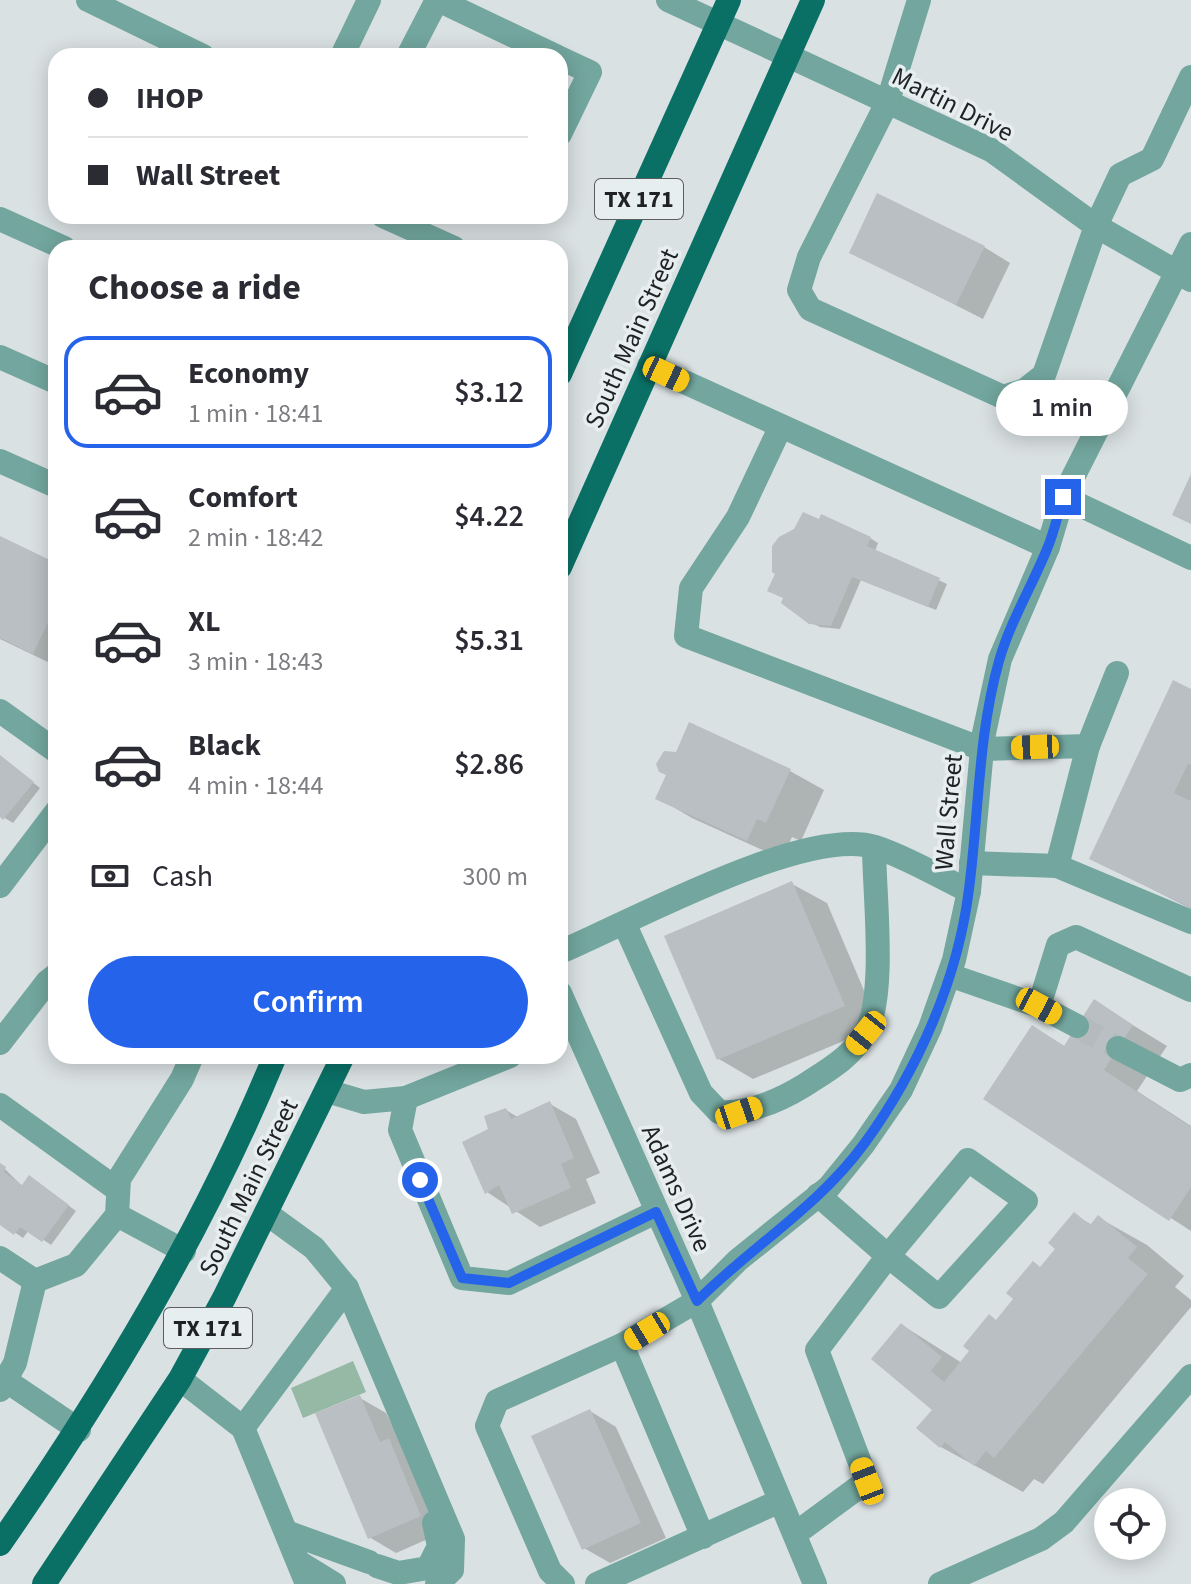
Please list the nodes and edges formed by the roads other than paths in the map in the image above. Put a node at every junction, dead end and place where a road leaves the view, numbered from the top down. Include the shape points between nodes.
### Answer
1 (88, 0) edge
2 (369, 0) edge
3 (438, 0) edge
4 (668, 0) edge
5 (729, 0) edge
6 (813, 0) edge
7 (919, 0) edge
8 (718, 23) junction
9 (187, 48) edge
10 (346, 48) edge
11 (412, 48) edge
12 (539, 48) edge
13 (788, 55) junction
14 (568, 62) edge
15 (1191, 77) edge
16 (888, 101) junction
17 (568, 117) edge
18 (0, 219) edge
19 (401, 224) edge
20 (1096, 226) junction
21 (436, 240) edge
22 (48, 241) edge
23 (1191, 244) edge
24 (1184, 277) edge
25 (575, 339) junction
26 (568, 355) edge
27 (0, 357) edge
28 (568, 363) edge
29 (649, 366) junction
30 (48, 378) edge
31 (780, 428) junction
32 (0, 461) edge
33 (48, 482) edge
34 (1063, 497) junction
35 (1048, 547) junction
36 (568, 549) edge
37 (1191, 558) edge
38 (1117, 673) dead end
39 (0, 711) edge
40 (48, 745) edge
41 (1088, 746) junction
42 (982, 749) junction
43 (48, 823) edge
44 (874, 847) junction
45 (971, 863) junction
46 (1057, 866) junction
47 (0, 886) edge
48 (969, 891) junction
49 (1191, 922) edge
50 (625, 925) junction
51 (568, 949) edge
52 (949, 975) junction
53 (48, 981) edge
54 (1191, 990) edge
55 (1039, 1006) junction
56 (1077, 1026) tunnel mouth
57 (568, 1032) edge
58 (0, 1043) edge
59 (1118, 1048) tunnel mouth
60 (189, 1064) edge
61 (271, 1064) edge
62 (339, 1064) edge
63 (490, 1064) edge
64 (1191, 1075) edge
65 (327, 1091) junction
66 (406, 1098) junction
67 (0, 1105) edge
68 (118, 1190) junction
69 (818, 1195) junction
70 (656, 1212) junction
71 (266, 1213) junction
72 (117, 1215) junction
73 (184, 1251) junction
74 (888, 1256) junction
75 (0, 1258) edge
76 (35, 1281) junction
77 (347, 1288) junction
78 (697, 1301) junction
79 (12, 1322) edge
80 (362, 1322) junction
81 (622, 1345) junction
82 (1191, 1376) edge
83 (180, 1379) junction
84 (3, 1385) edge
85 (243, 1428) junction
86 (79, 1430) junction
87 (780, 1501) junction
88 (289, 1533) junction
89 (795, 1534) junction
90 (703, 1537) junction
91 (0, 1544) edge
92 (382, 1571) edge
93 (303, 1573) edge
94 (946, 1583) edge
95 (44, 1584) edge
96 (334, 1584) edge
97 (437, 1584) edge
98 (563, 1584) edge
99 (597, 1584) edge
100 (815, 1584) edge

1 - 9 street
2 - 10 street
3 - 11 street
3 - 12 street
4 - 8 street, Martin Drive
5 - 8 main road, South Main Street / TX 171
6 - 13 main road, South Main Street / TX 171
7 - 16 street
8 - 13 street, Martin Drive
8 - 25 main road, South Main Street / TX 171
13 - 16 street, Martin Drive
13 - 29 main road, South Main Street / TX 171
14 - 17 street via 590,72
15 - 20 street via 1152,159 1120,175
16 - 20 street, Martin Drive via 991,150
16 - 20 street via 809,257 799,290 810,309 1003,397 1025,390 1044,375
18 - 22 street
19 - 21 street
20 - 24 street, Martin Drive
23 - 24 street, Wall Street
24 - 34 street, Wall Street
25 - 26 main road, South Main Street / TX 171
25 - 28 main road
27 - 30 street
29 - 31 street
29 - 36 main road, South Main Street / TX 171
31 - 35 street
31 - 42 street via 738,517 691,588 686,636
32 - 33 street
34 - 35 street, Wall Street
34 - 37 street
35 - 42 street, Wall Street via 1000,659
38 - 41 street
39 - 40 street
41 - 42 street
41 - 46 street
42 - 45 street, Wall Street
43 - 47 street
44 - 48 street
44 - 50 street via 832,843 770,859
44 - 50 street via 877,1001 866,1033 843,1061 785,1097 739,1113 719,1112 701,1093
45 - 46 street
45 - 48 street, Wall Street
46 - 49 street
48 - 52 street, Wall Street
50 - 51 street
52 - 55 street
52 - 69 street, Wall Street via 901,1090 863,1145
53 - 58 street
54 - 55 street via 1076,937 1058,945
55 - 56 street
57 - 70 street, Adams Drive
59 - 64 street via 1180,1080
60 - 68 street via 119,1179
61 - 73 main road, South Main Street / TX 171
62 - 65 main road, South Main Street / TX 171
63 - 66 street
65 - 66 street via 364,1102
65 - 71 main road, South Main Street / TX 171
66 - 70 street via 400,1130 462,1278 509,1283
67 - 68 street
68 - 72 street
69 - 74 street
69 - 78 street, Wall Street
70 - 78 street, Adams Drive
71 - 77 street via 314,1248
71 - 83 main road, South Main Street / TX 171
72 - 73 street
72 - 76 street via 76,1265
73 - 86 main road, South Main Street / TX 171
74 - 74 street via 968,1160 1026,1201 939,1297
74 - 89 street via 817,1350 867,1481
75 - 76 street
76 - 79 street
77 - 80 street
77 - 85 street
78 - 81 street, Wall Street
78 - 87 street, Adams Drive
79 - 84 street via 15,1363
80 - 92 street via 360,1346 439,1535 428,1568
80 - 97 street via 453,1539 452,1570
81 - 90 street
81 - 98 street, Wall Street via 497,1401 487,1426 550,1571
82 - 94 street via 1064,1522 1041,1539
83 - 85 street
83 - 95 main road, South Main Street / TX 171
84 - 86 street
85 - 88 street
86 - 91 main road, South Main Street / TX 171
87 - 89 street, Adams Drive
87 - 90 street
88 - 92 street
88 - 93 street
89 - 100 street, Adams Drive
90 - 99 street
93 - 96 street

